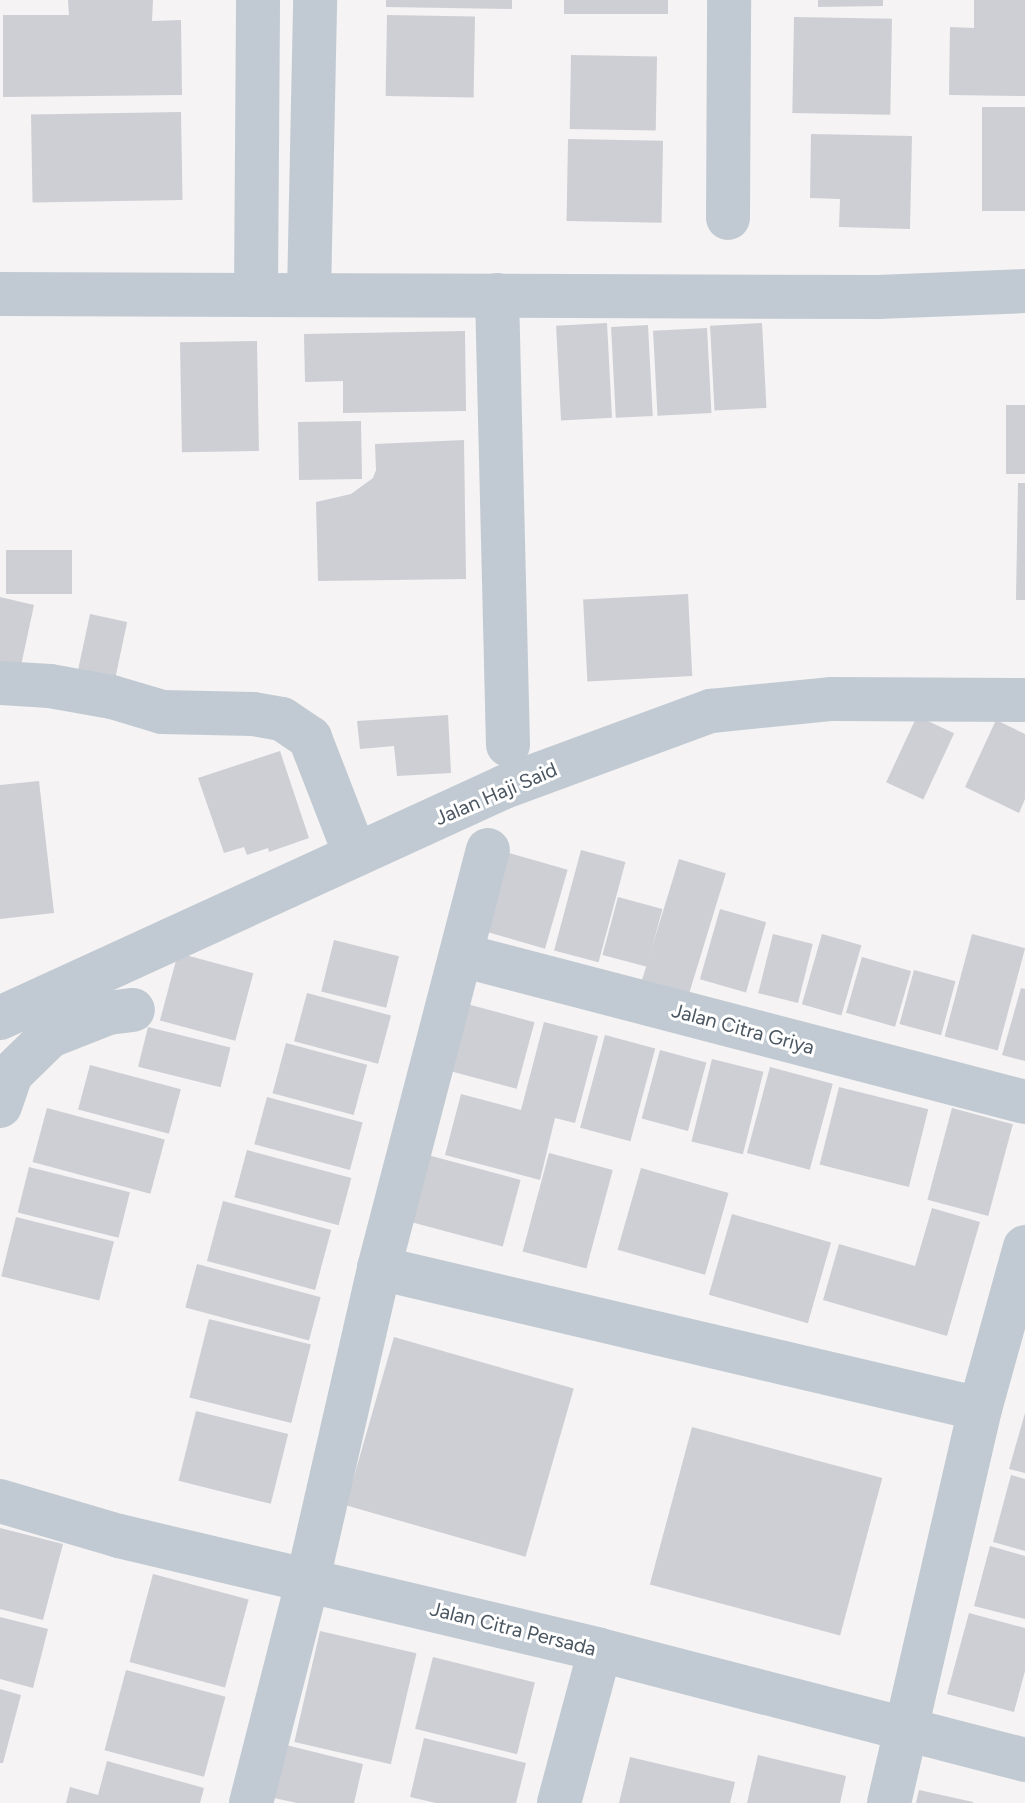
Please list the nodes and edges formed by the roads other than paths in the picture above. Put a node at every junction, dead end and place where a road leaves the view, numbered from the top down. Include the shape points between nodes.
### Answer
1 (258, 0) edge
2 (315, 0) edge
3 (729, 0) edge
4 (728, 218) dead end
5 (1025, 291) edge
6 (256, 293) junction
7 (0, 294) edge
8 (309, 294) junction
9 (497, 295) junction
10 (0, 683) edge
11 (1025, 700) edge
12 (508, 745) dead end
13 (488, 850) dead end
14 (355, 854) junction
15 (461, 955) junction
16 (133, 1010) dead end
17 (0, 1018) edge
18 (1025, 1102) edge
19 (0, 1106) edge
20 (1025, 1247) edge
21 (379, 1268) junction
22 (980, 1409) junction
23 (0, 1501) edge
24 (308, 1579) junction
25 (600, 1650) junction
26 (907, 1730) junction
27 (1025, 1760) edge
28 (251, 1803) edge
29 (559, 1803) edge
30 (889, 1803) edge

1 - 6 street
2 - 8 street
3 - 4 street
5 - 9 street via 878,297
6 - 7 street
6 - 8 street
8 - 9 street
9 - 12 street
10 - 14 street via 96,694 162,712 282,719 310,738
11 - 14 street, Jalan Haji Said via 832,699 711,711 504,787
13 - 15 street
14 - 17 street, Jalan Haji Said
15 - 18 street, Jalan Citra Griya
15 - 21 street
16 - 19 street via 108,1013 50,1036 11,1074
20 - 22 street
21 - 22 street
21 - 24 street
22 - 26 street
23 - 24 street, Jalan Citra Persada via 119,1536
24 - 25 street, Jalan Citra Persada
24 - 28 street
25 - 26 street, Jalan Citra Persada
25 - 29 street
26 - 27 street, Jalan Citra Persada
26 - 30 street

